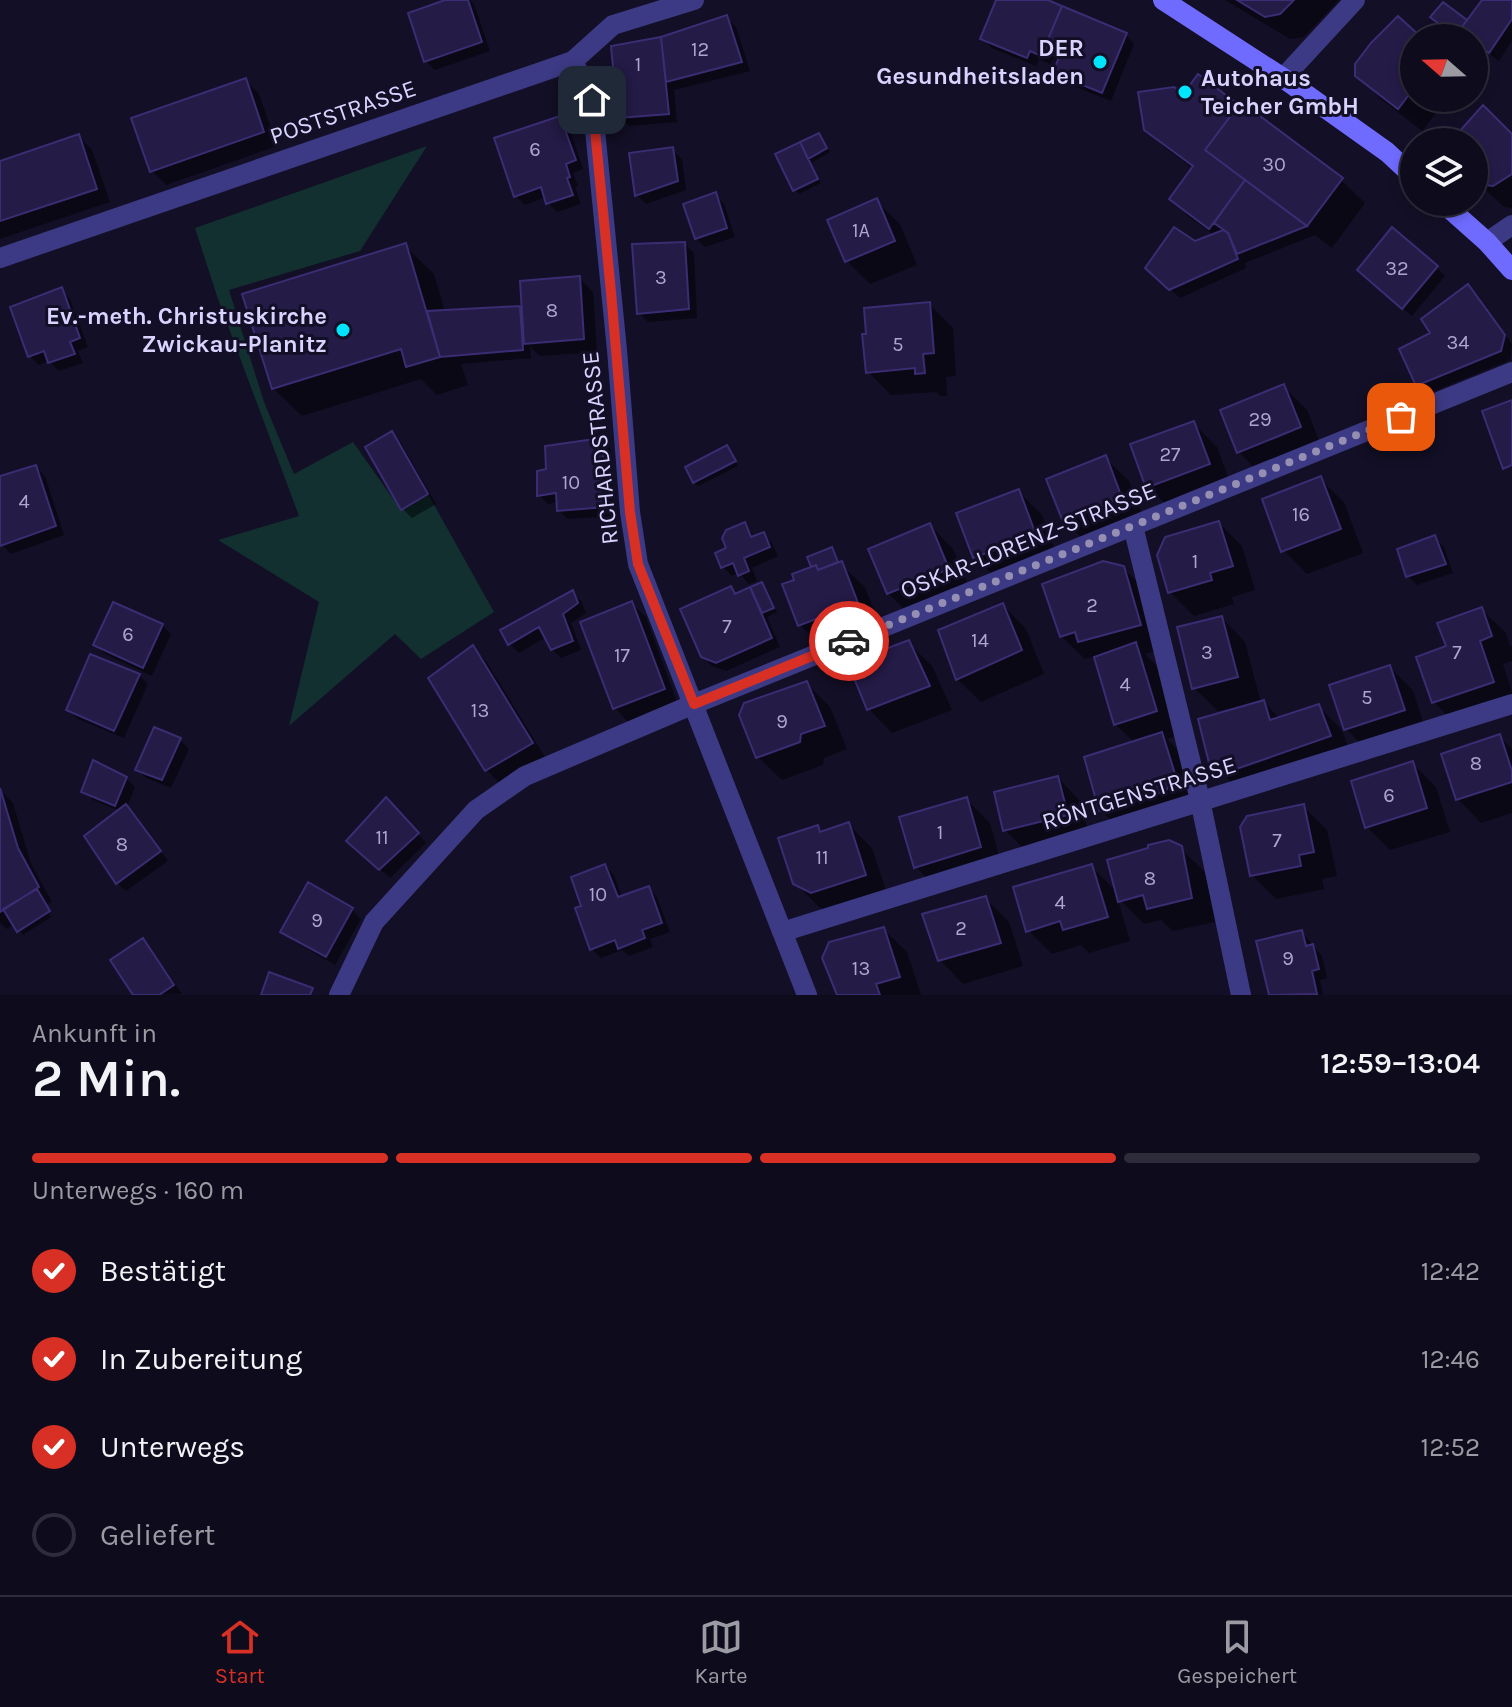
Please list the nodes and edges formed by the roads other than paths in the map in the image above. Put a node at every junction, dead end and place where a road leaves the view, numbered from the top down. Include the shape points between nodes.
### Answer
1 (694, 0) edge
2 (1163, 0) edge
3 (1355, 0) edge
4 (573, 61) junction
5 (1283, 78) junction
6 (1400, 164) edge
7 (1458, 216) edge
8 (1512, 225) edge
9 (1487, 242) junction
10 (0, 258) edge
11 (1512, 270) edge
12 (1512, 372) edge
13 (1133, 526) junction
14 (694, 704) junction
15 (1512, 704) edge
16 (1200, 800) junction
17 (782, 932) junction
18 (339, 995) edge
19 (807, 995) edge
20 (1241, 995) edge

1 - 4 street, POSTSTRASSE via 613,25
2 - 5 main road
3 - 5 street
4 - 10 street, POSTSTRASSE
4 - 14 street, RICHARDSTRASSE via 592,100 638,564
5 - 6 main road
7 - 9 main road
8 - 9 street
9 - 11 main road
12 - 13 street, OSKAR-LORENZ-STRASSE
13 - 14 street, OSKAR-LORENZ-STRASSE
13 - 16 street
14 - 17 street, RICHARDSTRASSE
14 - 18 street, OSKAR-LORENZ-STRASSE via 525,776 476,810 374,922
15 - 16 street, RÖNTGENSTRASSE
16 - 17 street, RÖNTGENSTRASSE
16 - 20 street
17 - 19 street, RICHARDSTRASSE

